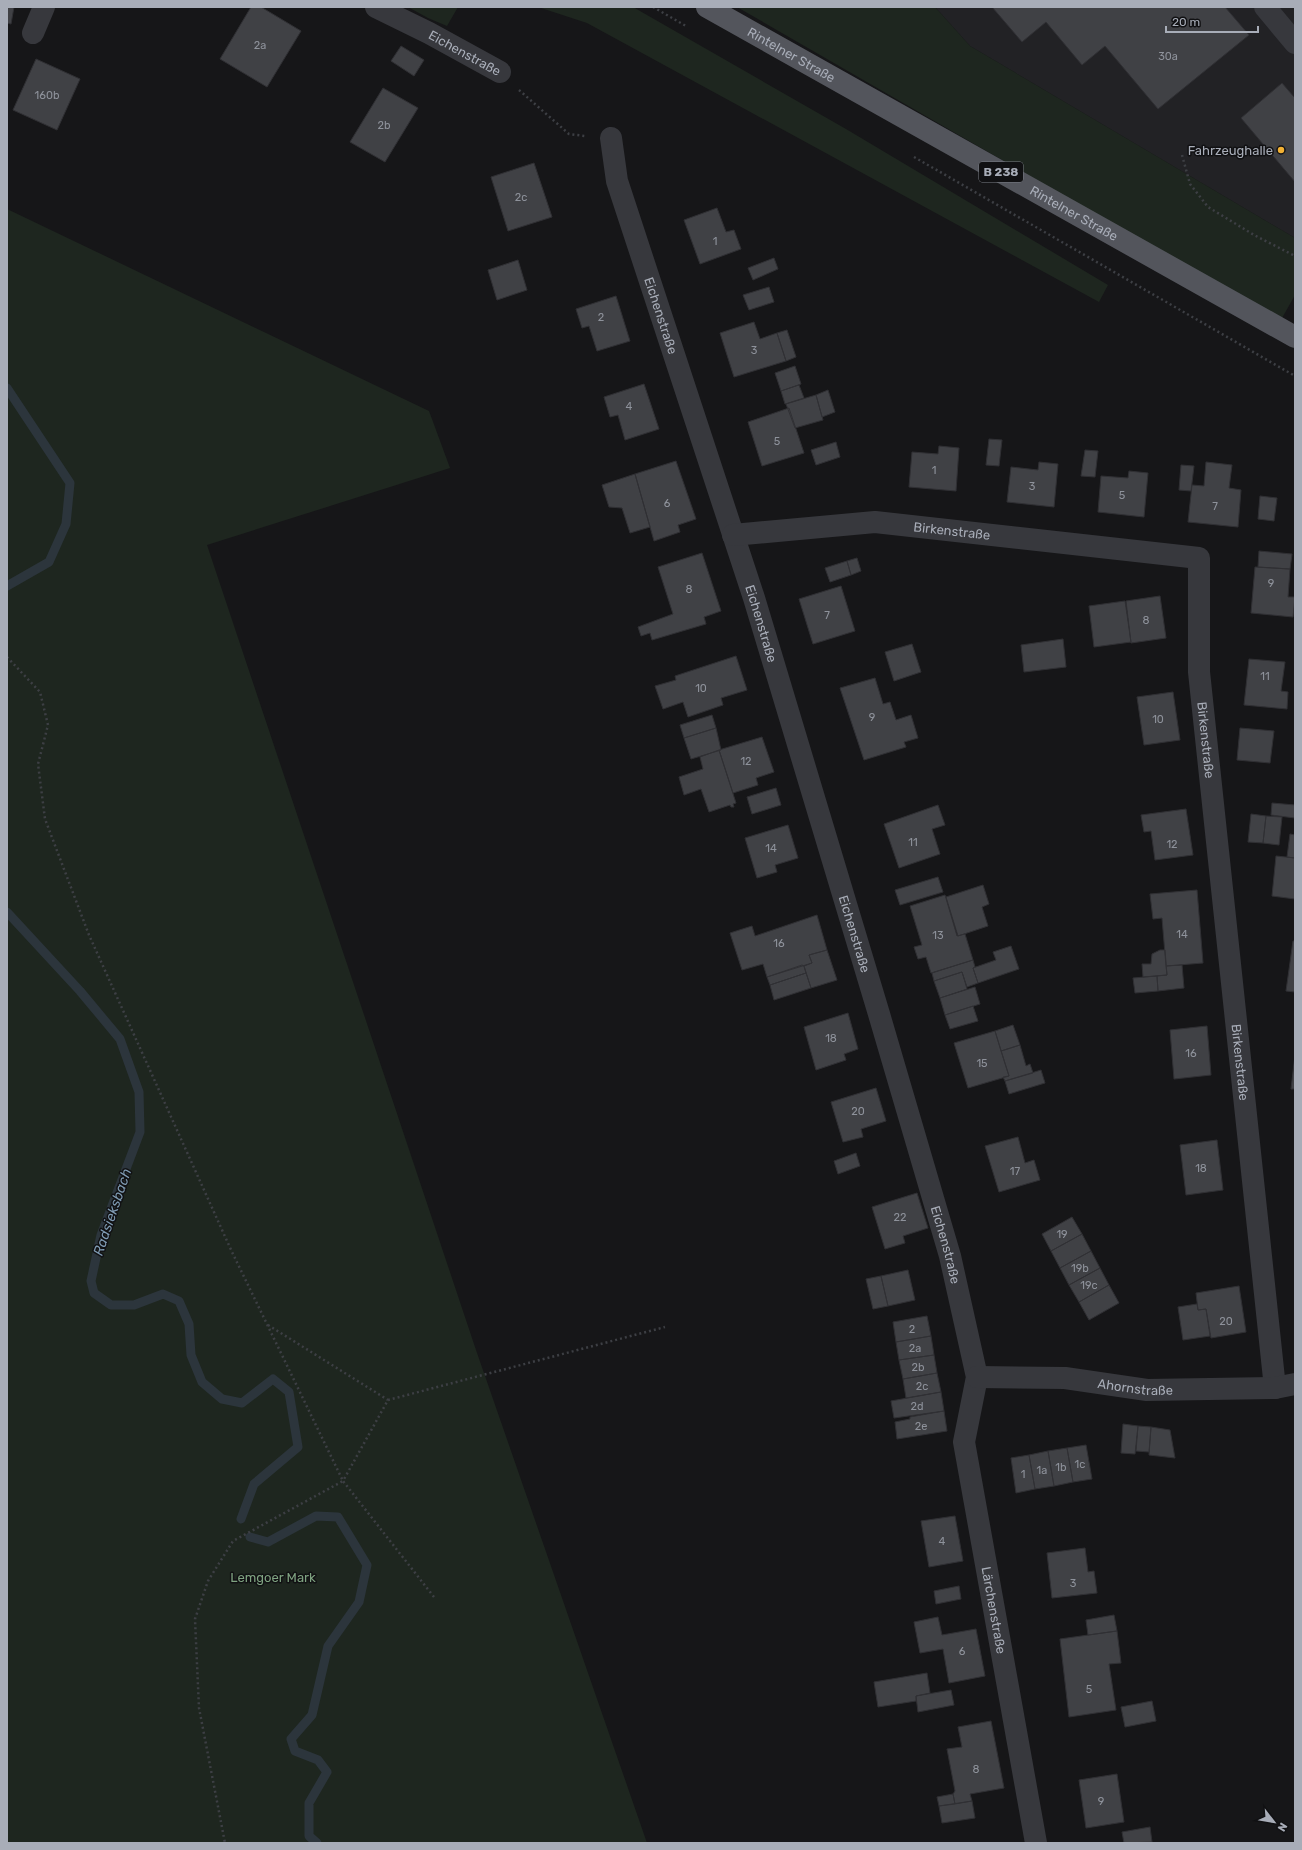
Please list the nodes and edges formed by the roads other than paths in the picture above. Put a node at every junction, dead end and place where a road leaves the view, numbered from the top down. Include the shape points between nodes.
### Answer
1 (44, 7) edge
2 (376, 7) edge
3 (707, 7) edge
4 (1265, 7) edge
5 (33, 33) dead end
6 (1295, 43) edge
7 (500, 72) road end
8 (612, 138) road end
9 (1295, 337) edge
10 (733, 535) junction
11 (977, 1377) junction
12 (1285, 1386) edge
13 (1036, 1843) edge

1 - 5 street
2 - 7 street, Eichenstraße
3 - 9 main road, Rintelner Straße / B 238
4 - 6 street
8 - 10 street, Eichenstraße via 617,181
10 - 11 street, Eichenstraße via 950,1256
10 - 12 street, Birkenstraße via 875,522 1199,558 1199,672
11 - 12 street, Ahornstraße via 1065,1378 1147,1390
11 - 13 street, Lärchenstraße via 964,1442

